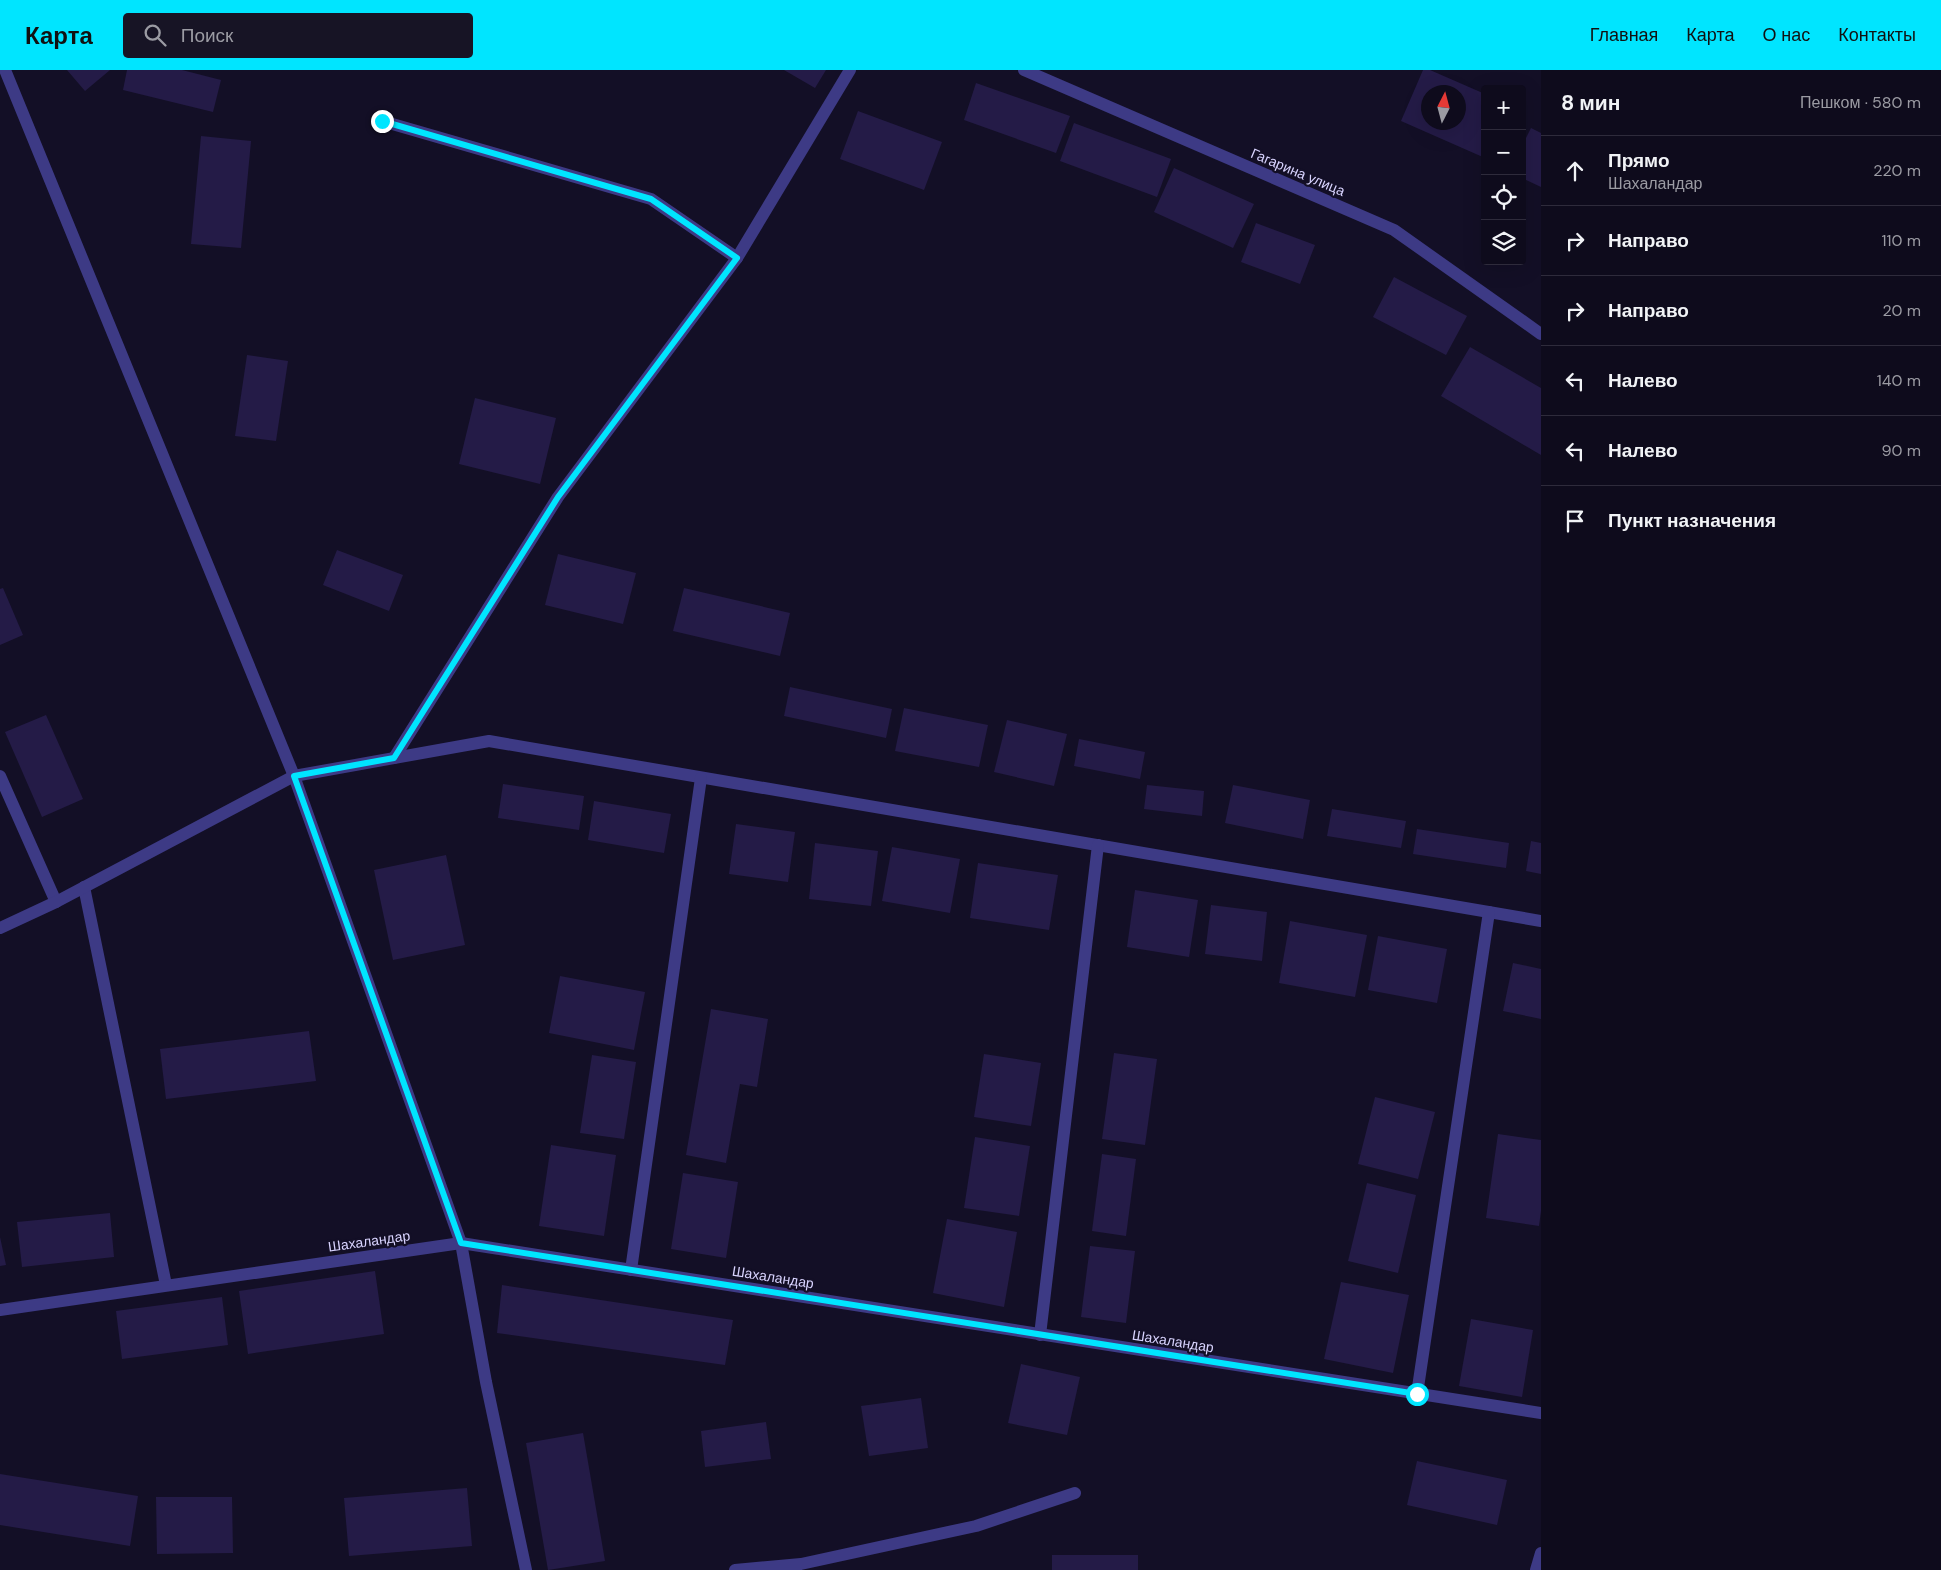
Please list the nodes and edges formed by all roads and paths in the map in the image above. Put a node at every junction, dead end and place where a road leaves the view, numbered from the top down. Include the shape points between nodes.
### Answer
1 (5, 70) edge
2 (850, 70) edge
3 (1024, 70) edge
4 (382, 121) dead end
5 (737, 258) junction
6 (1541, 334) edge
7 (394, 758) junction
8 (0, 776) edge
9 (294, 776) junction
10 (701, 778) junction
11 (1098, 845) junction
12 (84, 887) junction
13 (56, 902) junction
14 (1489, 912) junction
15 (1541, 921) edge
16 (0, 928) edge
17 (461, 1243) junction
18 (631, 1270) junction
19 (166, 1285) junction
20 (0, 1310) edge
21 (1040, 1335) junction
22 (1417, 1394) junction
23 (1541, 1413) edge
24 (1075, 1493) dead end
25 (1541, 1553) edge
26 (526, 1570) edge
27 (735, 1570) edge
28 (1536, 1570) edge

1 - 9 street
2 - 5 street
3 - 6 street, Гагарина улица via 1394,230
4 - 5 street via 651,199
5 - 7 street via 558,497
7 - 9 street
7 - 10 street via 488,741
8 - 13 street
9 - 12 street
9 - 17 street
10 - 11 street
10 - 18 street
11 - 14 street
11 - 21 street
12 - 13 street
12 - 19 street
13 - 16 street
14 - 15 street
14 - 22 street
17 - 18 street, Шахаландар
17 - 19 street, Шахаландар
17 - 26 street via 486,1382
18 - 21 street, Шахаландар
19 - 20 street, Шахаландар
21 - 22 street, Шахаландар
22 - 23 street, Шахаландар
24 - 27 street via 976,1526 801,1564
25 - 28 street

